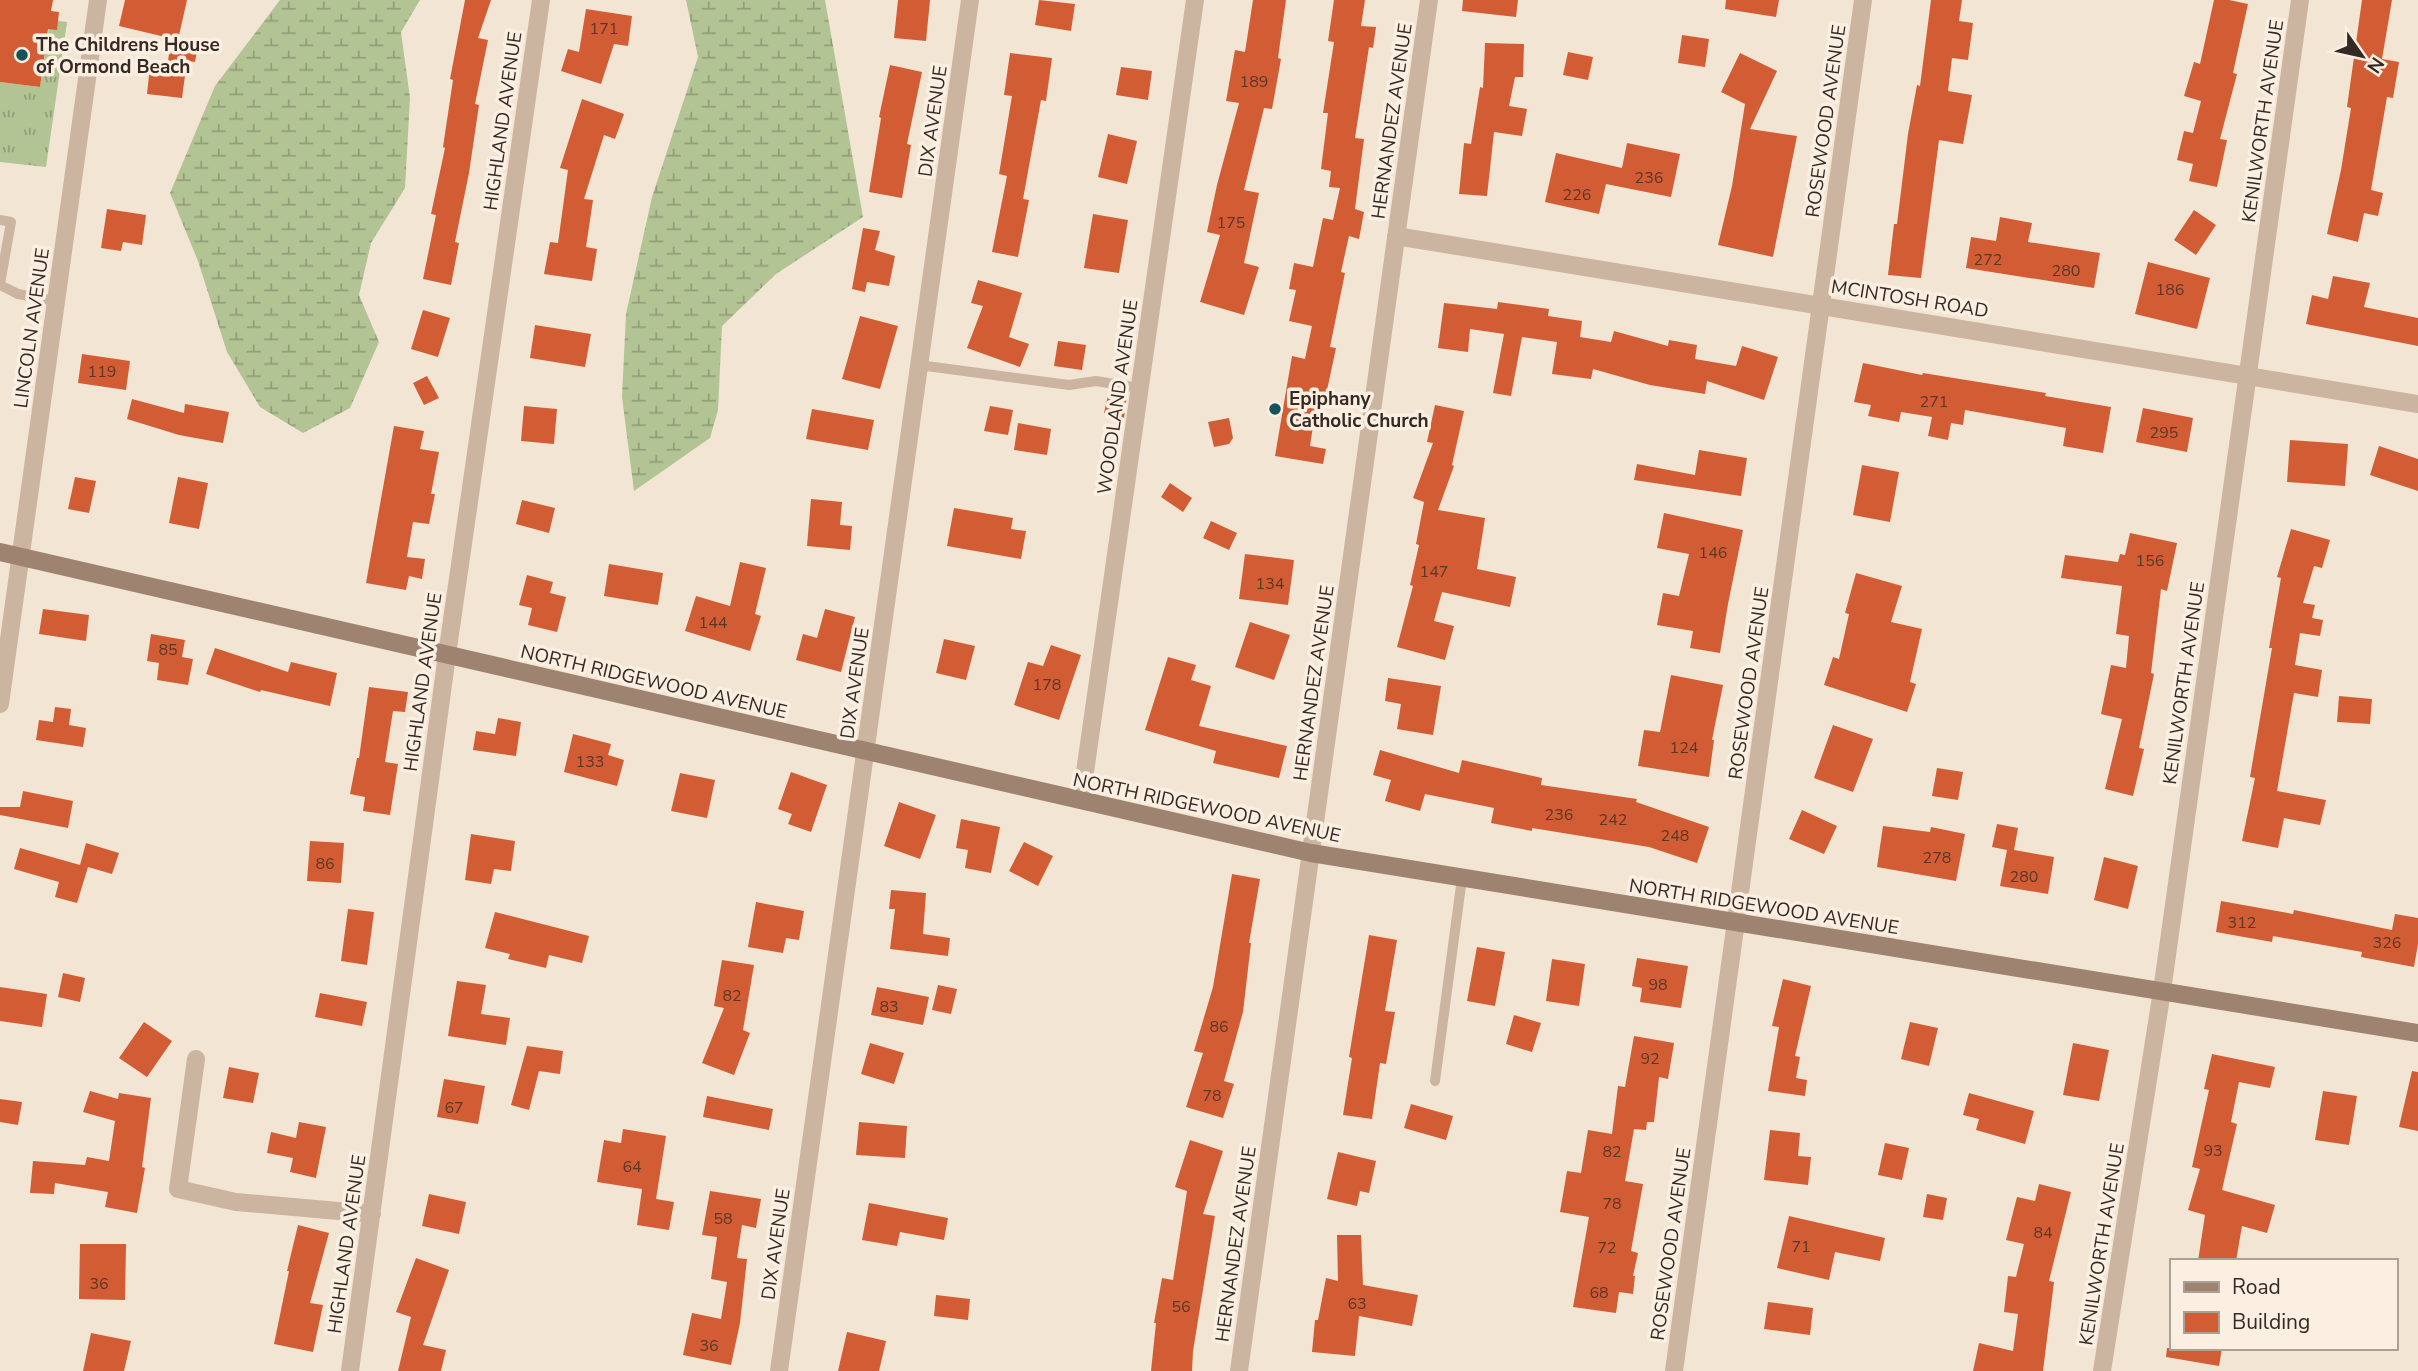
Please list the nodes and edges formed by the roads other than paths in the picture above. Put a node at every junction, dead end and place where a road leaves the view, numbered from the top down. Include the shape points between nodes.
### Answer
1 (98, 0) edge
2 (541, 0) edge
3 (970, 0) edge
4 (1195, 0) edge
5 (1429, 0) edge
6 (1863, 0) edge
7 (2300, 0) edge
8 (0, 220) edge
9 (1396, 236) junction
10 (0, 284) edge
11 (56, 301) junction
12 (1822, 305) junction
13 (919, 365) junction
14 (2247, 376) junction
15 (1139, 387) junction
16 (2418, 404) edge
17 (0, 552) edge
18 (20, 556) junction
19 (447, 655) junction
20 (0, 704) edge
21 (866, 751) junction
22 (1081, 800) junction
23 (1311, 853) junction
24 (1462, 878) junction
25 (1736, 923) junction
26 (2162, 991) junction
27 (2418, 1033) edge
28 (196, 1059) dead end
29 (1435, 1081) dead end
30 (372, 1214) junction
31 (350, 1371) edge
32 (779, 1371) edge
33 (1238, 1371) edge
34 (1674, 1371) edge
35 (2102, 1371) edge

1 - 11 street, LINCOLN AVENUE
2 - 19 street, HIGHLAND AVENUE
3 - 13 street, DIX AVENUE
4 - 15 street, WOODLAND AVENUE
5 - 9 street, HERNANDEZ AVENUE
6 - 12 street, ROSEWOOD AVENUE
7 - 14 street, KENILWORTH AVENUE
8 - 10 lane via 11,222
9 - 12 street, MCINTOSH ROAD
9 - 23 street, HERNANDEZ AVENUE
10 - 11 lane via 18,294
11 - 18 street, LINCOLN AVENUE
12 - 14 street, MCINTOSH ROAD
12 - 25 street, ROSEWOOD AVENUE
13 - 15 lane via 1069,385 1096,381
13 - 21 street, DIX AVENUE
14 - 16 street, MCINTOSH ROAD
14 - 26 street, KENILWORTH AVENUE
15 - 22 street, WOODLAND AVENUE
17 - 18 street, NORTH RIDGEWOOD AVENUE
18 - 19 street, NORTH RIDGEWOOD AVENUE
18 - 20 street, LINCOLN AVENUE
19 - 21 street, NORTH RIDGEWOOD AVENUE
19 - 30 street, HIGHLAND AVENUE
21 - 22 street, NORTH RIDGEWOOD AVENUE
21 - 32 street, DIX AVENUE
22 - 23 street, NORTH RIDGEWOOD AVENUE
23 - 24 street, NORTH RIDGEWOOD AVENUE
23 - 33 street, HERNANDEZ AVENUE
24 - 25 street, NORTH RIDGEWOOD AVENUE
24 - 29 lane
25 - 26 street, NORTH RIDGEWOOD AVENUE
25 - 34 street, ROSEWOOD AVENUE
26 - 27 street, NORTH RIDGEWOOD AVENUE
26 - 35 street, KENILWORTH AVENUE
28 - 30 street via 178,1189 236,1202
30 - 31 street, HIGHLAND AVENUE

